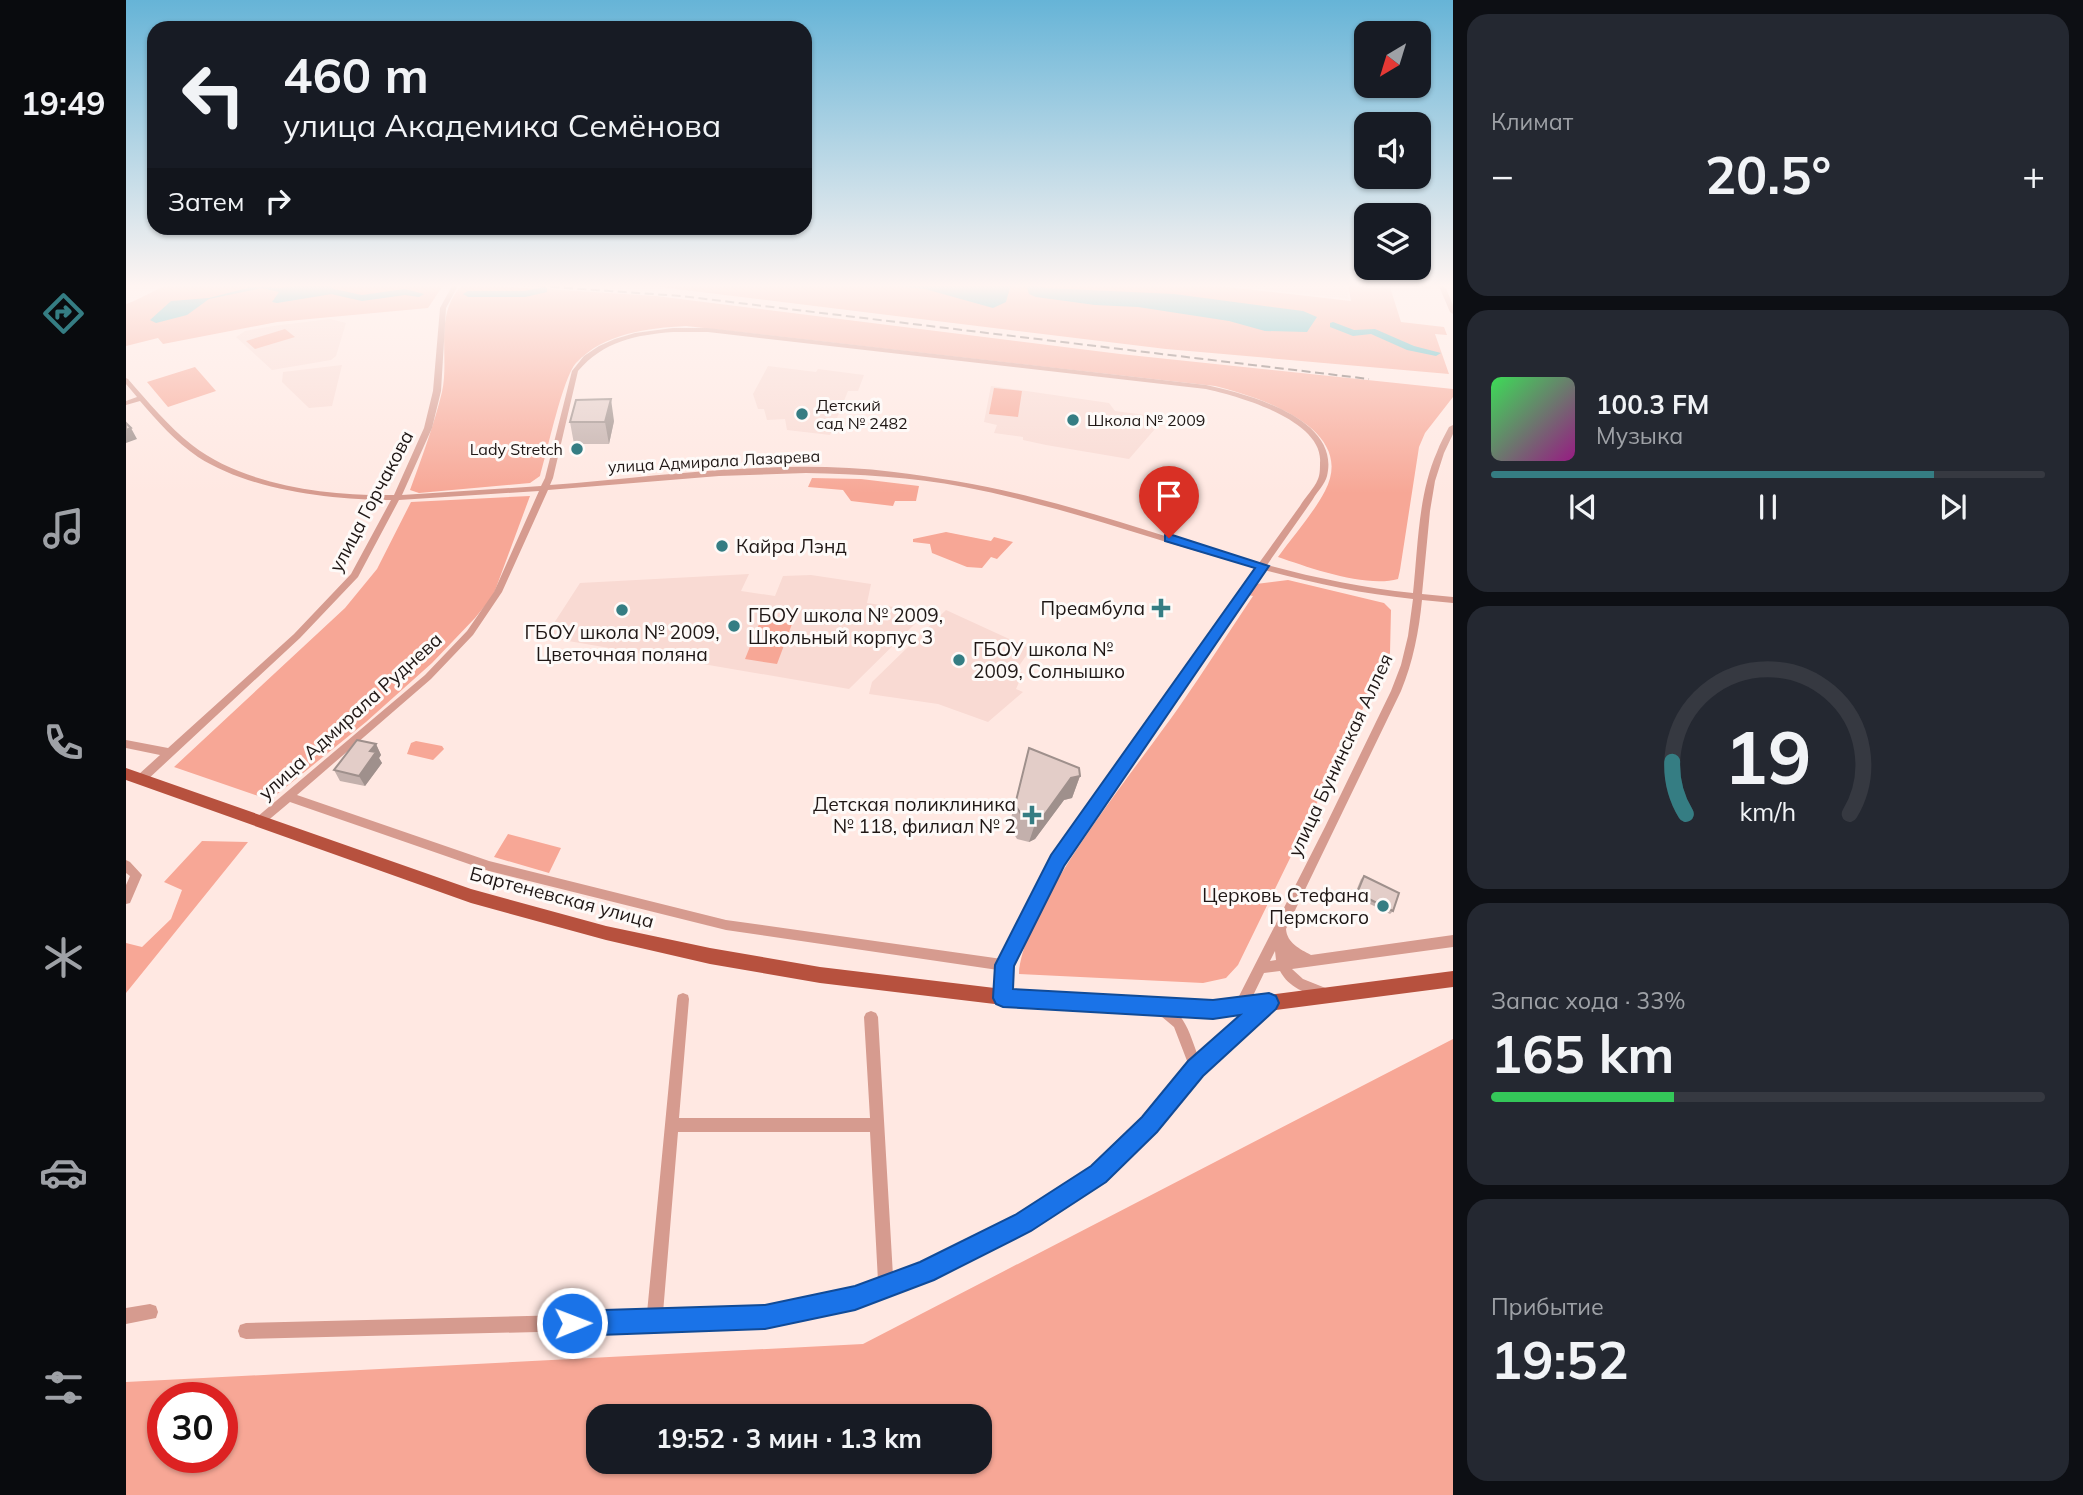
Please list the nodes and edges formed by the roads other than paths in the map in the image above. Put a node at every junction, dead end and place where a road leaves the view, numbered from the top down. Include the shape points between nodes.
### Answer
1 (440, 354) edge
2 (594, 354) edge
3 (915, 354) edge
4 (126, 380) edge
5 (141, 398) junction
6 (126, 403) edge
7 (1453, 427) edge
8 (544, 488) junction
9 (397, 498) junction
10 (1263, 566) junction
11 (1419, 597) junction
12 (1453, 600) edge
13 (126, 744) edge
14 (171, 753) junction
15 (126, 774) edge
16 (142, 778) junction
17 (289, 797) junction
18 (261, 820) junction
19 (126, 865) edge
20 (126, 899) edge
21 (1280, 931) junction
22 (1453, 942) edge
23 (1311, 962) junction
24 (1004, 965) junction
25 (1283, 965) junction
26 (1261, 968) junction
27 (1453, 979) edge
28 (1333, 996) junction
29 (1003, 998) junction
30 (683, 999) dead end
31 (1269, 1003) junction
32 (1241, 1006) junction
33 (1160, 1007) junction
34 (871, 1017) dead end
35 (1195, 1068) junction
36 (671, 1125) junction
37 (877, 1125) junction
38 (886, 1288) junction
39 (150, 1312) dead end
40 (126, 1316) edge
41 (654, 1321) junction
42 (246, 1331) dead end

1 - 9 street, улица Горчакова via 428,428
2 - 8 street, улица Адмирала Руднева via 575,370 569,385
3 - 10 street, улица Адмирала Руднева via 1206,387 1274,407 1314,436 1326,468 1307,505
4 - 5 street, улица Адмирала Лазарева
5 - 6 street
5 - 9 street, улица Адмирала Лазарева via 174,436 239,473 280,486
7 - 11 street, улица Бунинская Аллея via 1439,448
8 - 9 street, улица Адмирала Лазарева
8 - 10 street, улица Адмирала Лазарева via 789,470 894,474 1038,499
8 - 17 street, улица Адмирала Руднева via 498,592 470,633 428,677
9 - 14 street, улица Горчакова via 348,585
10 - 11 street, улица Адмирала Лазарева via 1350,587
10 - 24 street, улица Адмирала Руднева via 1058,861
11 - 12 street, улица Адмирала Лазарева
11 - 21 street, улица Бунинская Аллея via 1405,666
13 - 14 street
14 - 16 street, улица Горчакова
15 - 16 main road, Бартеневская улица
16 - 18 main road, Бартеневская улица
17 - 18 street, улица Адмирала Руднева
17 - 24 street via 489,866 726,925
18 - 29 main road, Бартеневская улица via 471,896 606,933 820,975
19 - 20 street via 136,874
21 - 23 street via 1289,948
21 - 25 street
21 - 26 street, улица Бунинская Аллея
22 - 23 street
23 - 25 street
24 - 29 street, улица Адмирала Руднева
25 - 26 street
25 - 28 street via 1299,985
26 - 32 street, улица Бунинская Аллея
27 - 28 main road, Бартеневская улица
28 - 31 main road, Бартеневская улица
29 - 33 main road, Бартеневская улица
30 - 36 street
31 - 32 main road, Бартеневская улица
31 - 35 street
32 - 33 main road, Бартеневская улица via 1213,1010
33 - 35 street via 1179,1023
34 - 37 street
35 - 38 street via 1136,1139 1077,1191 991,1240
36 - 37 street
36 - 41 street
37 - 38 street
38 - 41 street via 823,1307 765,1317
39 - 40 street
41 - 42 street

